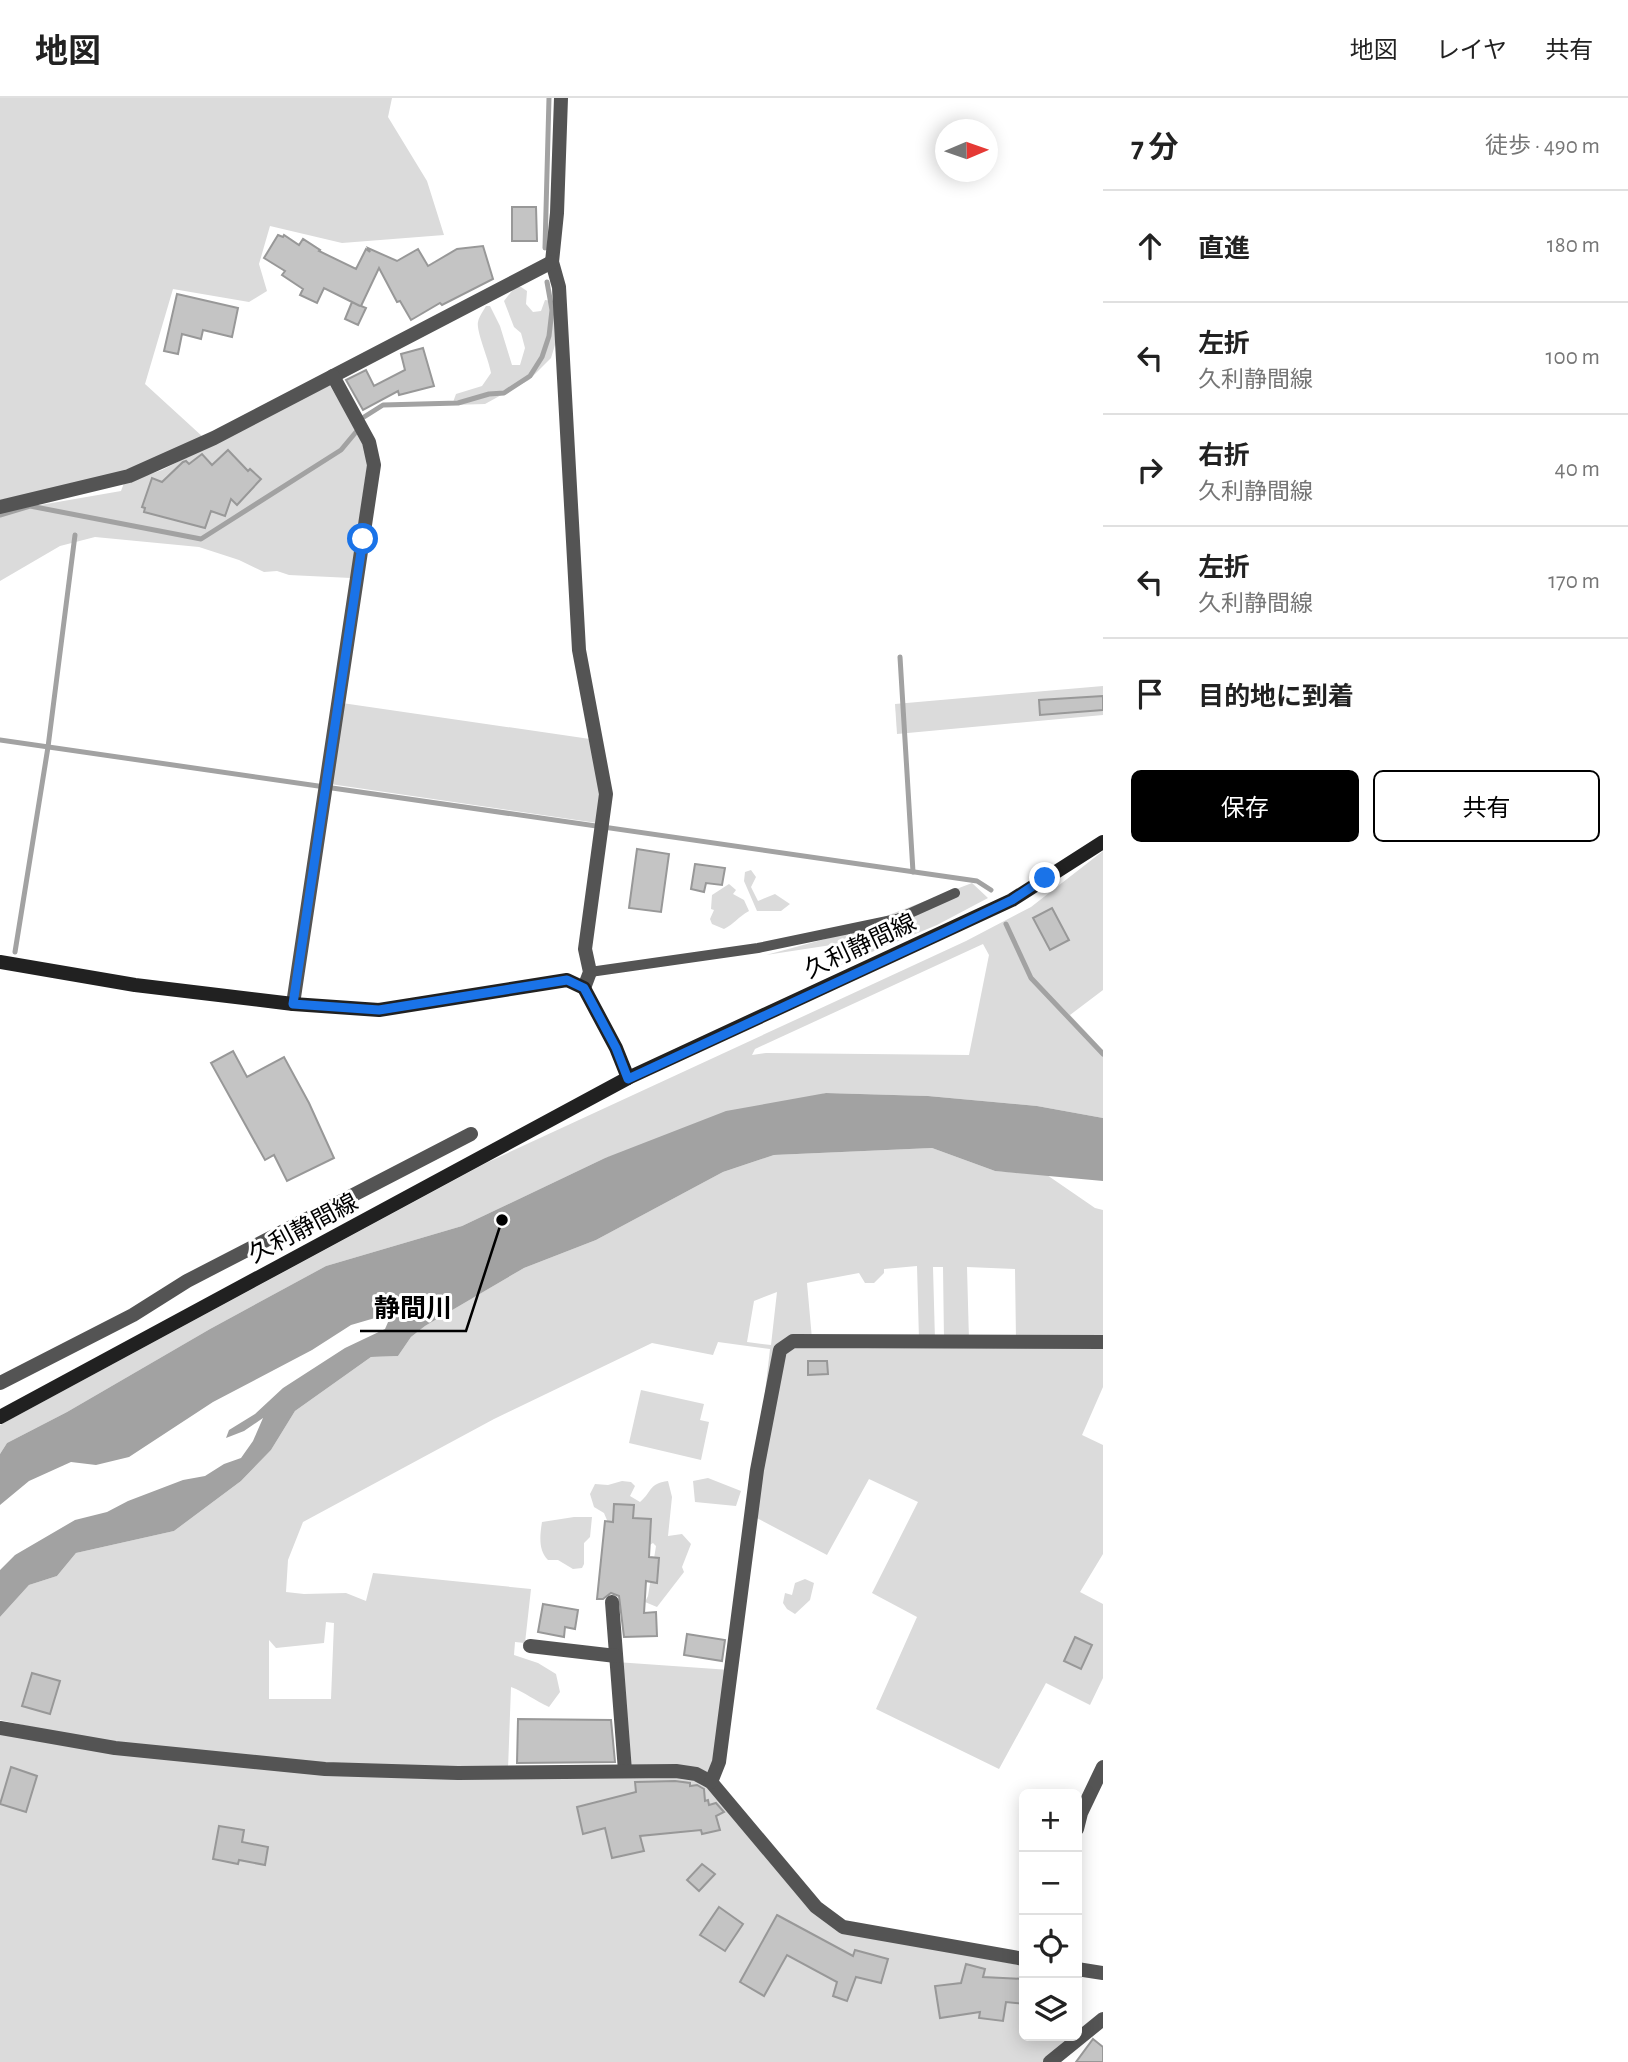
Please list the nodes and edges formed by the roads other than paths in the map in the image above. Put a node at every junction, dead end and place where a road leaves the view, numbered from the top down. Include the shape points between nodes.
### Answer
1 (561, 98) edge
2 (552, 262) junction
3 (332, 376) junction
4 (0, 507) edge
5 (1103, 842) edge
6 (955, 893) dead end
7 (0, 961) edge
8 (590, 972) junction
9 (584, 988) junction
10 (293, 1004) junction
11 (628, 1079) junction
12 (471, 1134) dead end
13 (1103, 1342) edge
14 (0, 1383) edge
15 (0, 1417) edge
16 (612, 1602) dead end
17 (530, 1646) dead end
18 (615, 1656) junction
19 (0, 1728) edge
20 (1103, 1767) edge
21 (625, 1771) junction
22 (710, 1782) junction
23 (1082, 1811) edge
24 (1019, 1958) edge
25 (1082, 1970) edge
26 (1103, 1973) edge
27 (1103, 2019) edge
28 (1050, 2062) edge

1 - 2 street
2 - 3 street
2 - 8 street via 558,287 579,650 606,794 584,948
3 - 4 street via 129,476
3 - 10 street via 369,442 374,465
5 - 11 main road, 久利静間線 via 1012,900
6 - 8 lane via 897,919 758,948
7 - 10 main road via 102,980
8 - 9 street
9 - 10 main road via 567,980 379,1010
9 - 11 main road
11 - 15 main road, 久利静間線
12 - 14 street
13 - 22 street via 793,1342 780,1350 757,1470 719,1762
16 - 18 street
17 - 18 street
18 - 21 street
19 - 21 street via 115,1748 325,1769
20 - 23 street
21 - 22 street via 676,1771
22 - 24 street via 816,1907 843,1927
25 - 26 street
27 - 28 street

